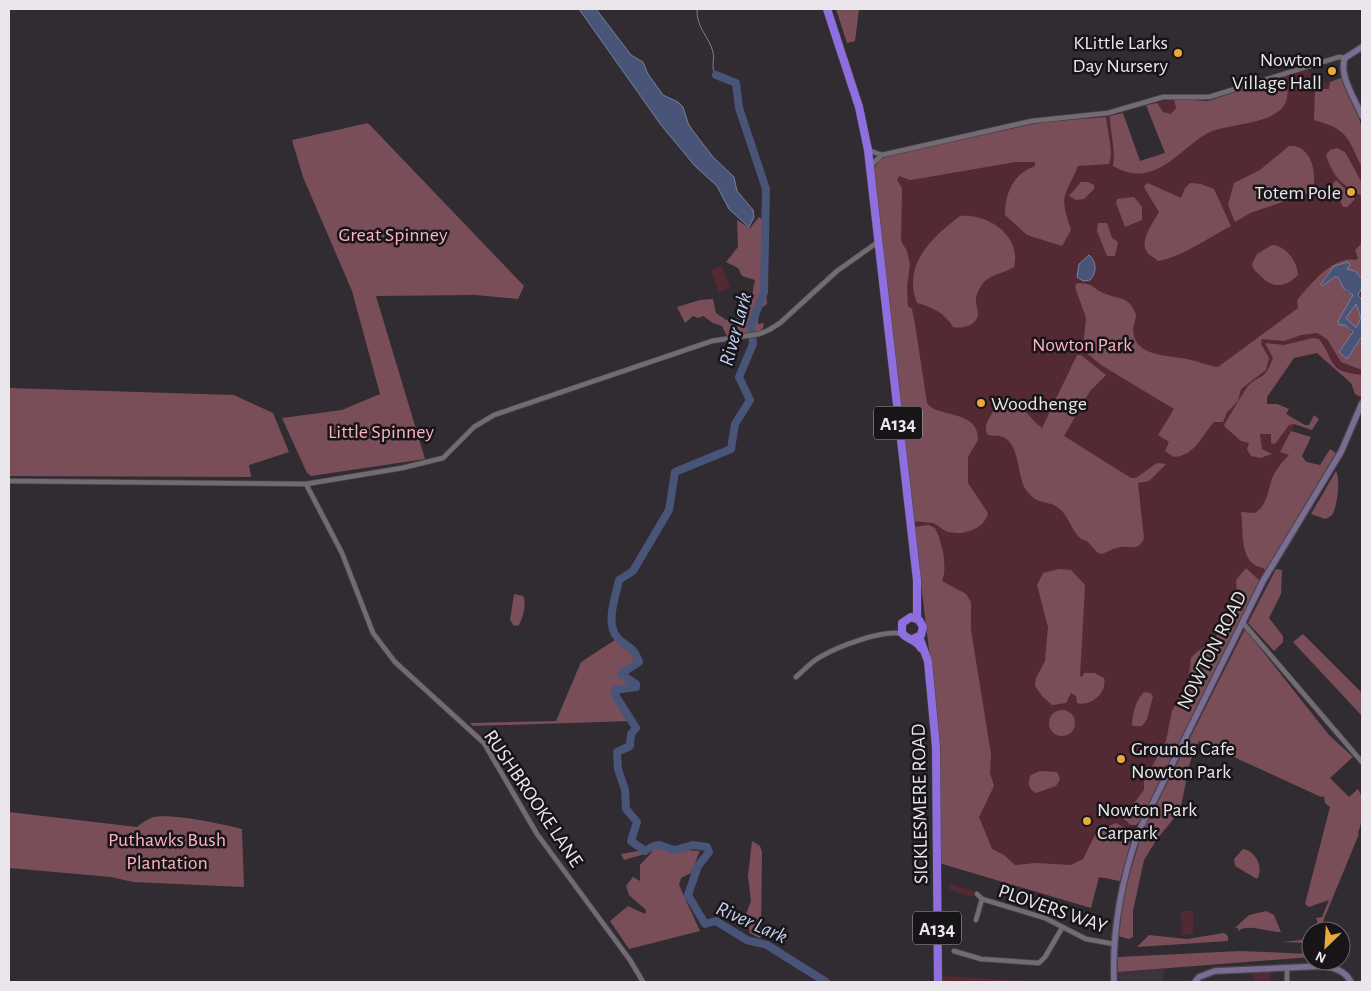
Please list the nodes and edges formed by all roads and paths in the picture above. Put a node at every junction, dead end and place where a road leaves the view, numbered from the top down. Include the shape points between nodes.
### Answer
1 (827, 9) edge
2 (1362, 47) edge
3 (1345, 58) junction
4 (1362, 116) edge
5 (868, 150) junction
6 (882, 155) junction
7 (870, 166) junction
8 (878, 242) junction
9 (1362, 403) edge
10 (9, 481) edge
11 (306, 484) junction
12 (914, 618) junction
13 (1243, 623) junction
14 (900, 631) junction
15 (916, 638) junction
16 (796, 677) dead end
17 (1362, 762) edge
18 (977, 894) dead end
19 (982, 899) junction
20 (976, 920) dead end
21 (1062, 928) junction
22 (1114, 944) junction
23 (955, 953) dead end
24 (1287, 968) junction
25 (643, 982) edge
26 (938, 982) edge
27 (1114, 982) edge
28 (1195, 982) edge
29 (1287, 982) edge
30 (1351, 982) edge

1 - 5 highway, A134 via 859,107
2 - 3 street
3 - 4 street via 1343,66 1347,82
3 - 6 street via 1339,57 1209,97 1164,97 1108,113 1032,121
5 - 6 street
5 - 7 highway, A134
6 - 7 street
7 - 8 highway, A134
8 - 11 street via 837,271 769,330 704,343 494,415 474,427 443,458
8 - 12 highway, SICKLESMERE ROAD / A134 via 917,580
9 - 13 street, NOWTON ROAD via 1341,452 1264,581
10 - 11 street
11 - 25 street, RUSHBROOKE LANE via 342,553 373,633 395,662 484,743 537,834
12 - 14 highway via 904,620
12 - 15 highway, SICKLESMERE ROAD / A134 via 923,627
13 - 17 street
13 - 22 street, NOWTON ROAD via 1138,833 1125,872
14 - 15 highway
14 - 16 street via 835,650 819,658
15 - 26 highway, SICKLESMERE ROAD / A134 via 926,656 936,747
18 - 19 street, PLOVERS WAY
19 - 20 street, PLOVERS WAY
19 - 21 street, PLOVERS WAY via 1045,918
21 - 22 street, PLOVERS WAY via 1086,939
21 - 23 street via 1039,963 981,959
22 - 27 street, NOWTON ROAD
24 - 28 street via 1215,971
24 - 29 street
24 - 30 street via 1332,967 1348,976

